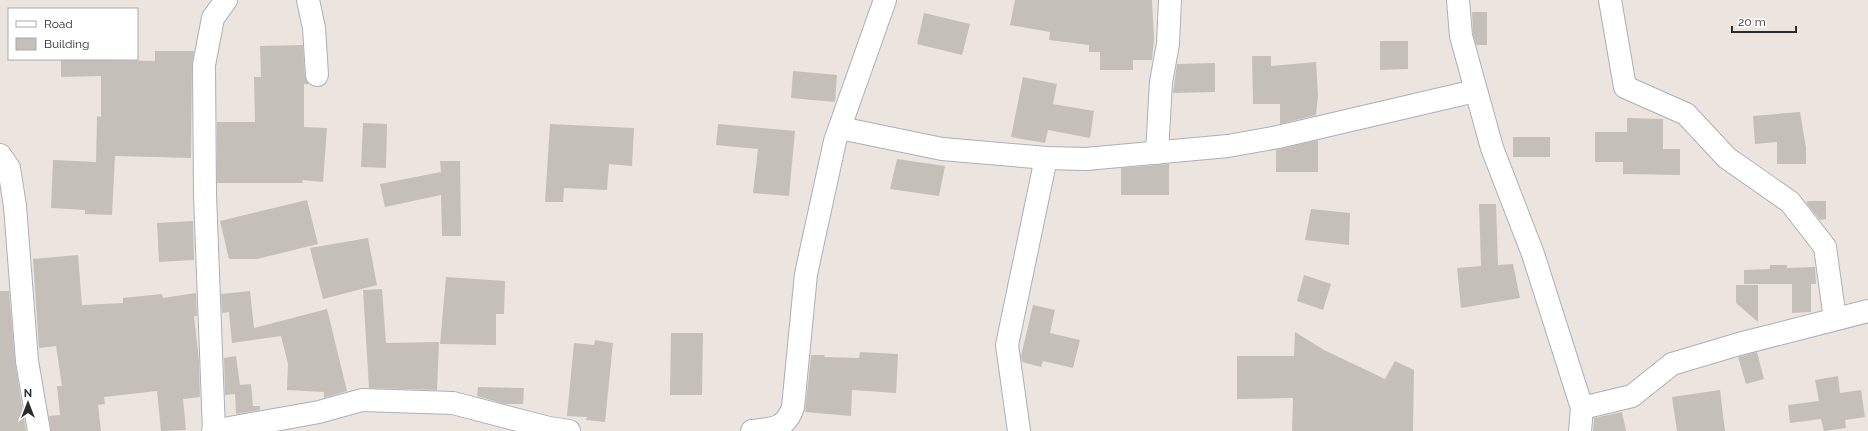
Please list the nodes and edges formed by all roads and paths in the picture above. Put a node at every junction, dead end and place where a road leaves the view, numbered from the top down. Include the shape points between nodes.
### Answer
1 (226, 0) edge
2 (308, 0) edge
3 (885, 0) edge
4 (1170, 0) edge
5 (1458, 0) edge
6 (1610, 0) edge
7 (317, 75) dead end
8 (1475, 91) junction
9 (840, 128) junction
10 (1157, 152) junction
11 (0, 155) edge
12 (1046, 158) junction
13 (1868, 312) edge
14 (1835, 319) junction
15 (1582, 408) junction
16 (320, 422) edge
17 (39, 431) edge
18 (213, 431) edge
19 (569, 431) edge
20 (752, 431) edge
21 (1019, 431) edge
22 (1580, 431) edge

1 - 18 street via 213,18 204,66
2 - 7 street via 314,28
3 - 9 street
4 - 10 street
5 - 8 street via 1461,36
6 - 14 street via 1624,87 1686,114 1727,158 1790,202 1825,247
8 - 10 street via 1278,137 1228,146
8 - 15 street via 1492,148 1533,254
9 - 12 street via 942,149
9 - 20 street via 806,274 793,407 789,418 781,425
10 - 12 street via 1086,159
11 - 17 street via 9,168 15,206 28,361
12 - 21 street via 1007,346
13 - 14 street
14 - 15 street via 1672,364 1632,396
15 - 22 street
16 - 18 street
16 - 19 street via 362,400 453,403 548,428

